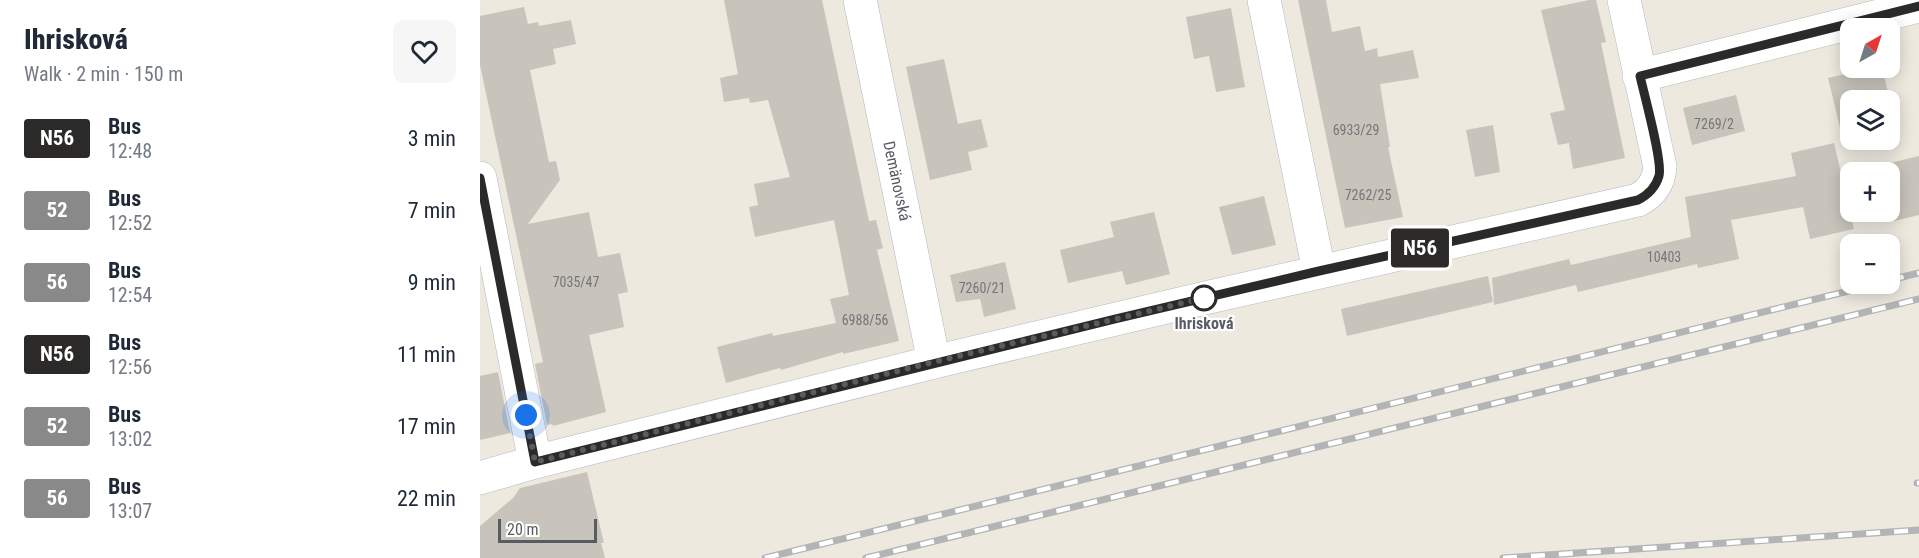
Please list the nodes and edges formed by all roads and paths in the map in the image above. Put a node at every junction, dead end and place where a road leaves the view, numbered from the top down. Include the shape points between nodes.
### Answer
1 (860, 0) edge
2 (1264, 0) edge
3 (1624, 0) edge
4 (1919, 6) edge
5 (1640, 76) junction
6 (480, 178) edge
7 (1319, 271) junction
8 (934, 362) junction
9 (535, 462) junction
10 (480, 478) edge

1 - 8 street, Demänovská
2 - 7 street
3 - 5 street
4 - 5 street
5 - 7 street via 1660,167 1658,179 1638,200
6 - 9 street
7 - 8 street
8 - 9 street
9 - 10 street

